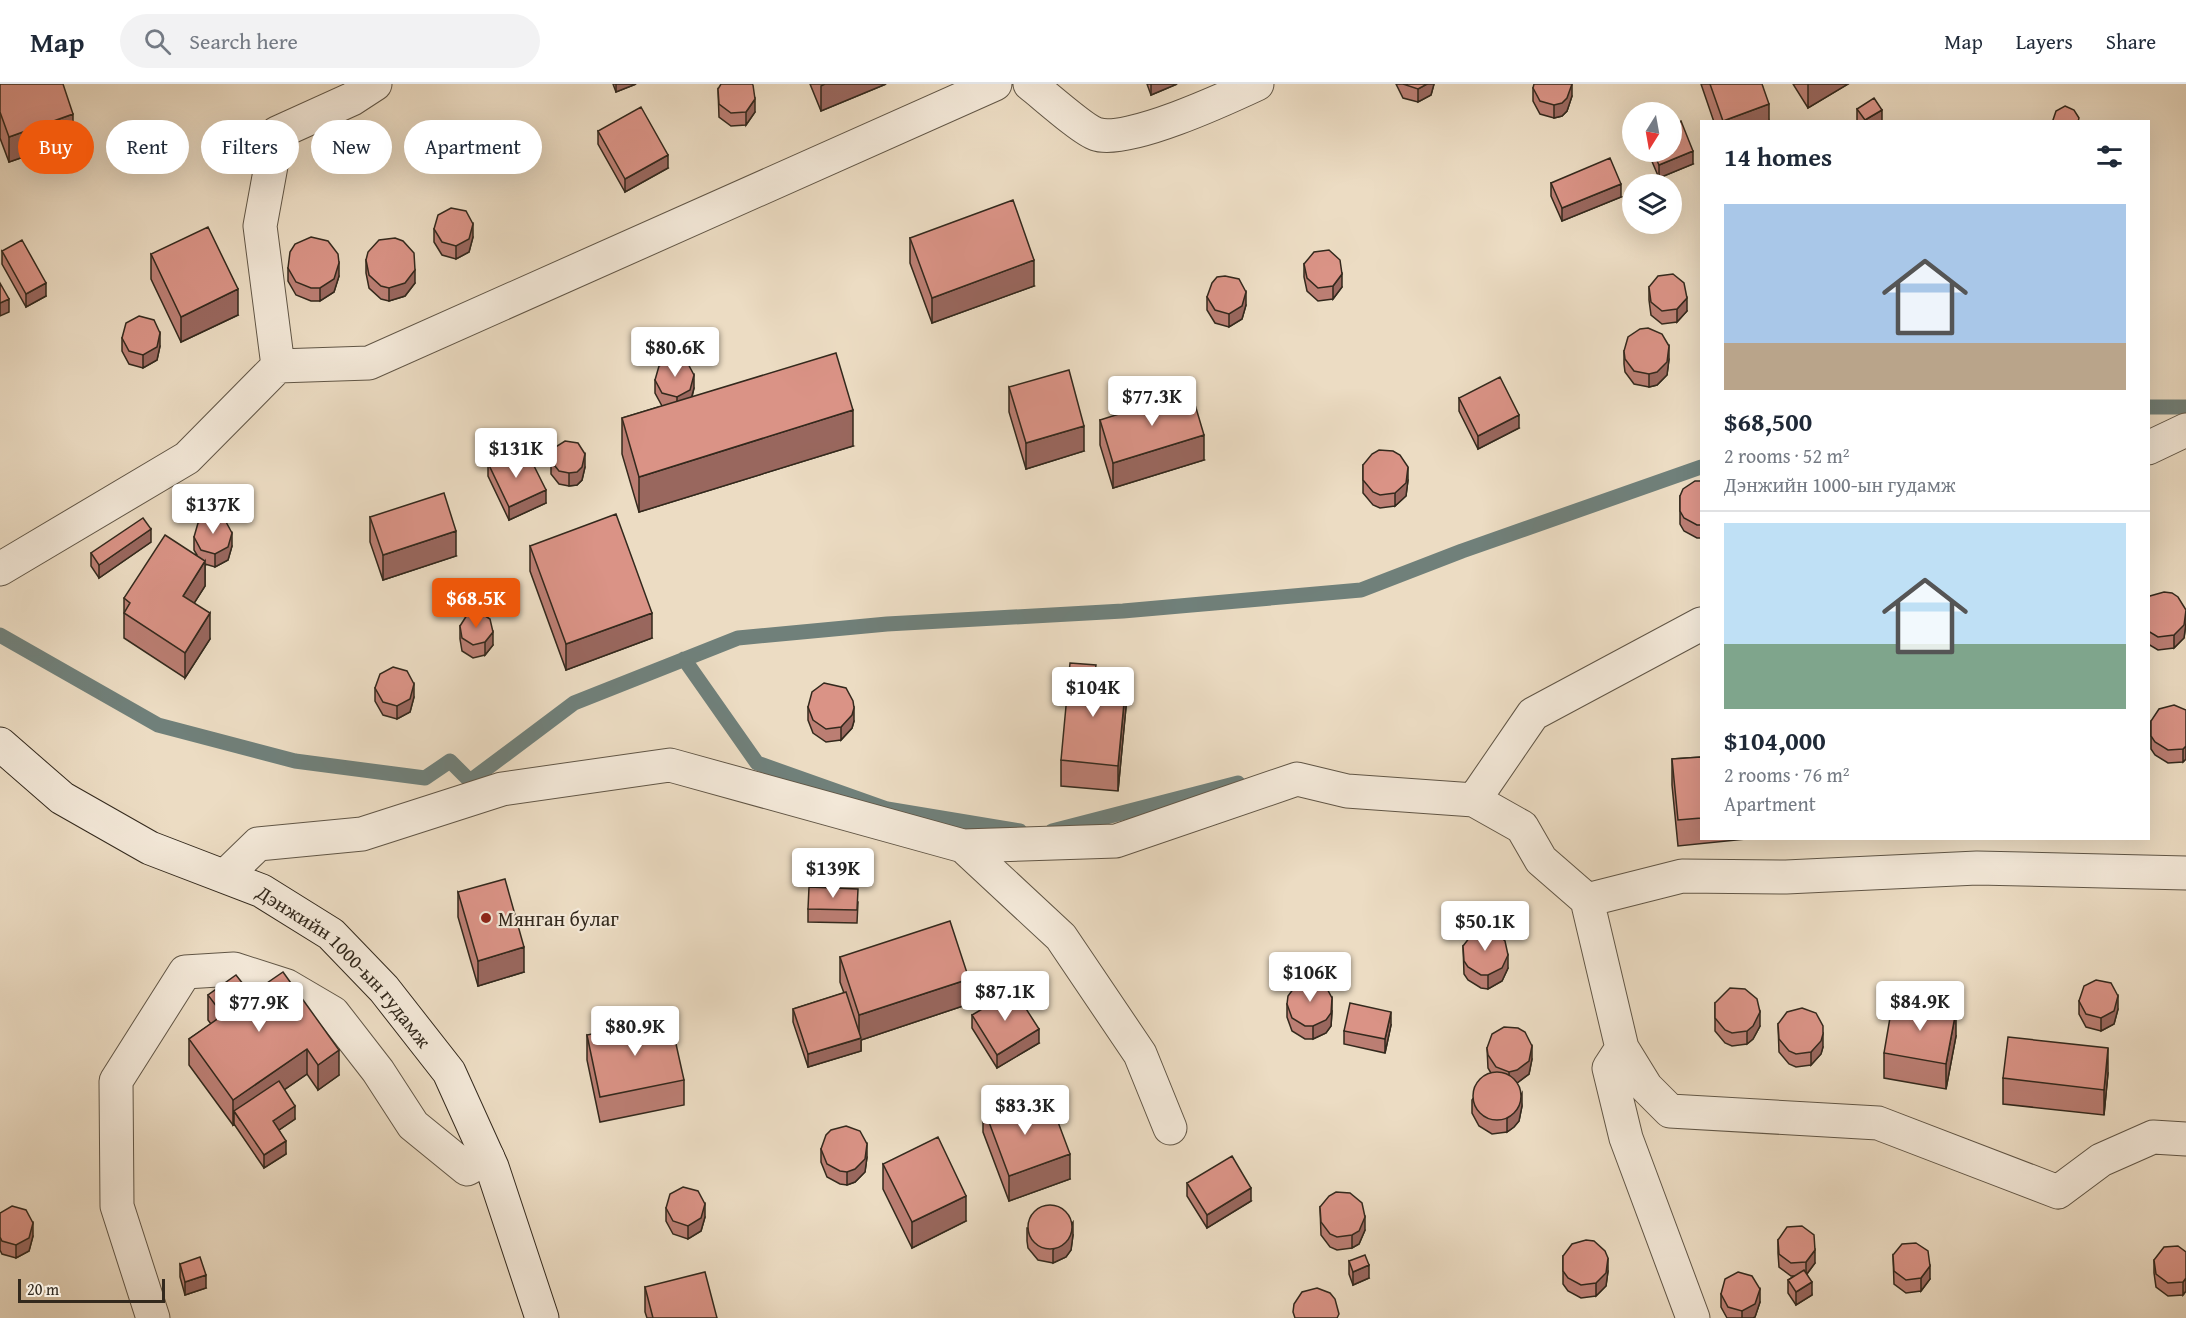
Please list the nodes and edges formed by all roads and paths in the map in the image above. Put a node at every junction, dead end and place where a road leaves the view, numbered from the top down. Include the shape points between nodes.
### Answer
1 (995, 84) edge
2 (1030, 84) edge
3 (1257, 84) edge
4 (358, 89) edge
5 (278, 366) junction
6 (2186, 430) edge
7 (2150, 447) edge
8 (0, 569) edge
9 (1700, 625) edge
10 (0, 744) edge
11 (1474, 800) junction
12 (963, 846) junction
13 (2186, 873) edge
14 (225, 876) junction
15 (1587, 900) junction
16 (1622, 1048) junction
17 (1170, 1128) dead end
18 (2186, 1139) edge
19 (488, 1158) junction
20 (153, 1318) edge
21 (542, 1318) edge
22 (1693, 1318) edge

1 - 5 street via 369,363
2 - 3 street via 1096,135 1125,134 1154,125
4 - 5 street via 277,133 260,226
5 - 8 street via 187,458
6 - 7 street
9 - 11 street via 1533,714
10 - 14 street, Дэнжийн 1000-ын гудамж via 62,798 150,848
11 - 12 street via 1347,791 1297,779 1116,841
11 - 15 street via 1522,827 1541,860
12 - 14 street via 670,765 502,789 362,834 258,844
12 - 17 street via 1061,937 1140,1054
13 - 15 street via 1977,868 1786,877 1682,876
14 - 19 street, Дэнжийн 1000-ын гудамж via 262,891 331,934 384,989 448,1072
15 - 16 street
16 - 18 street via 1646,1086 1670,1111 1878,1123 2058,1192 2101,1160 2153,1137
16 - 22 street via 1609,1068 1626,1137
19 - 20 street via 467,1169 413,1125 333,1012 287,986 234,969 185,972 116,1081 117,1206
19 - 21 street, Дэнжийн 1000-ын гудамж

